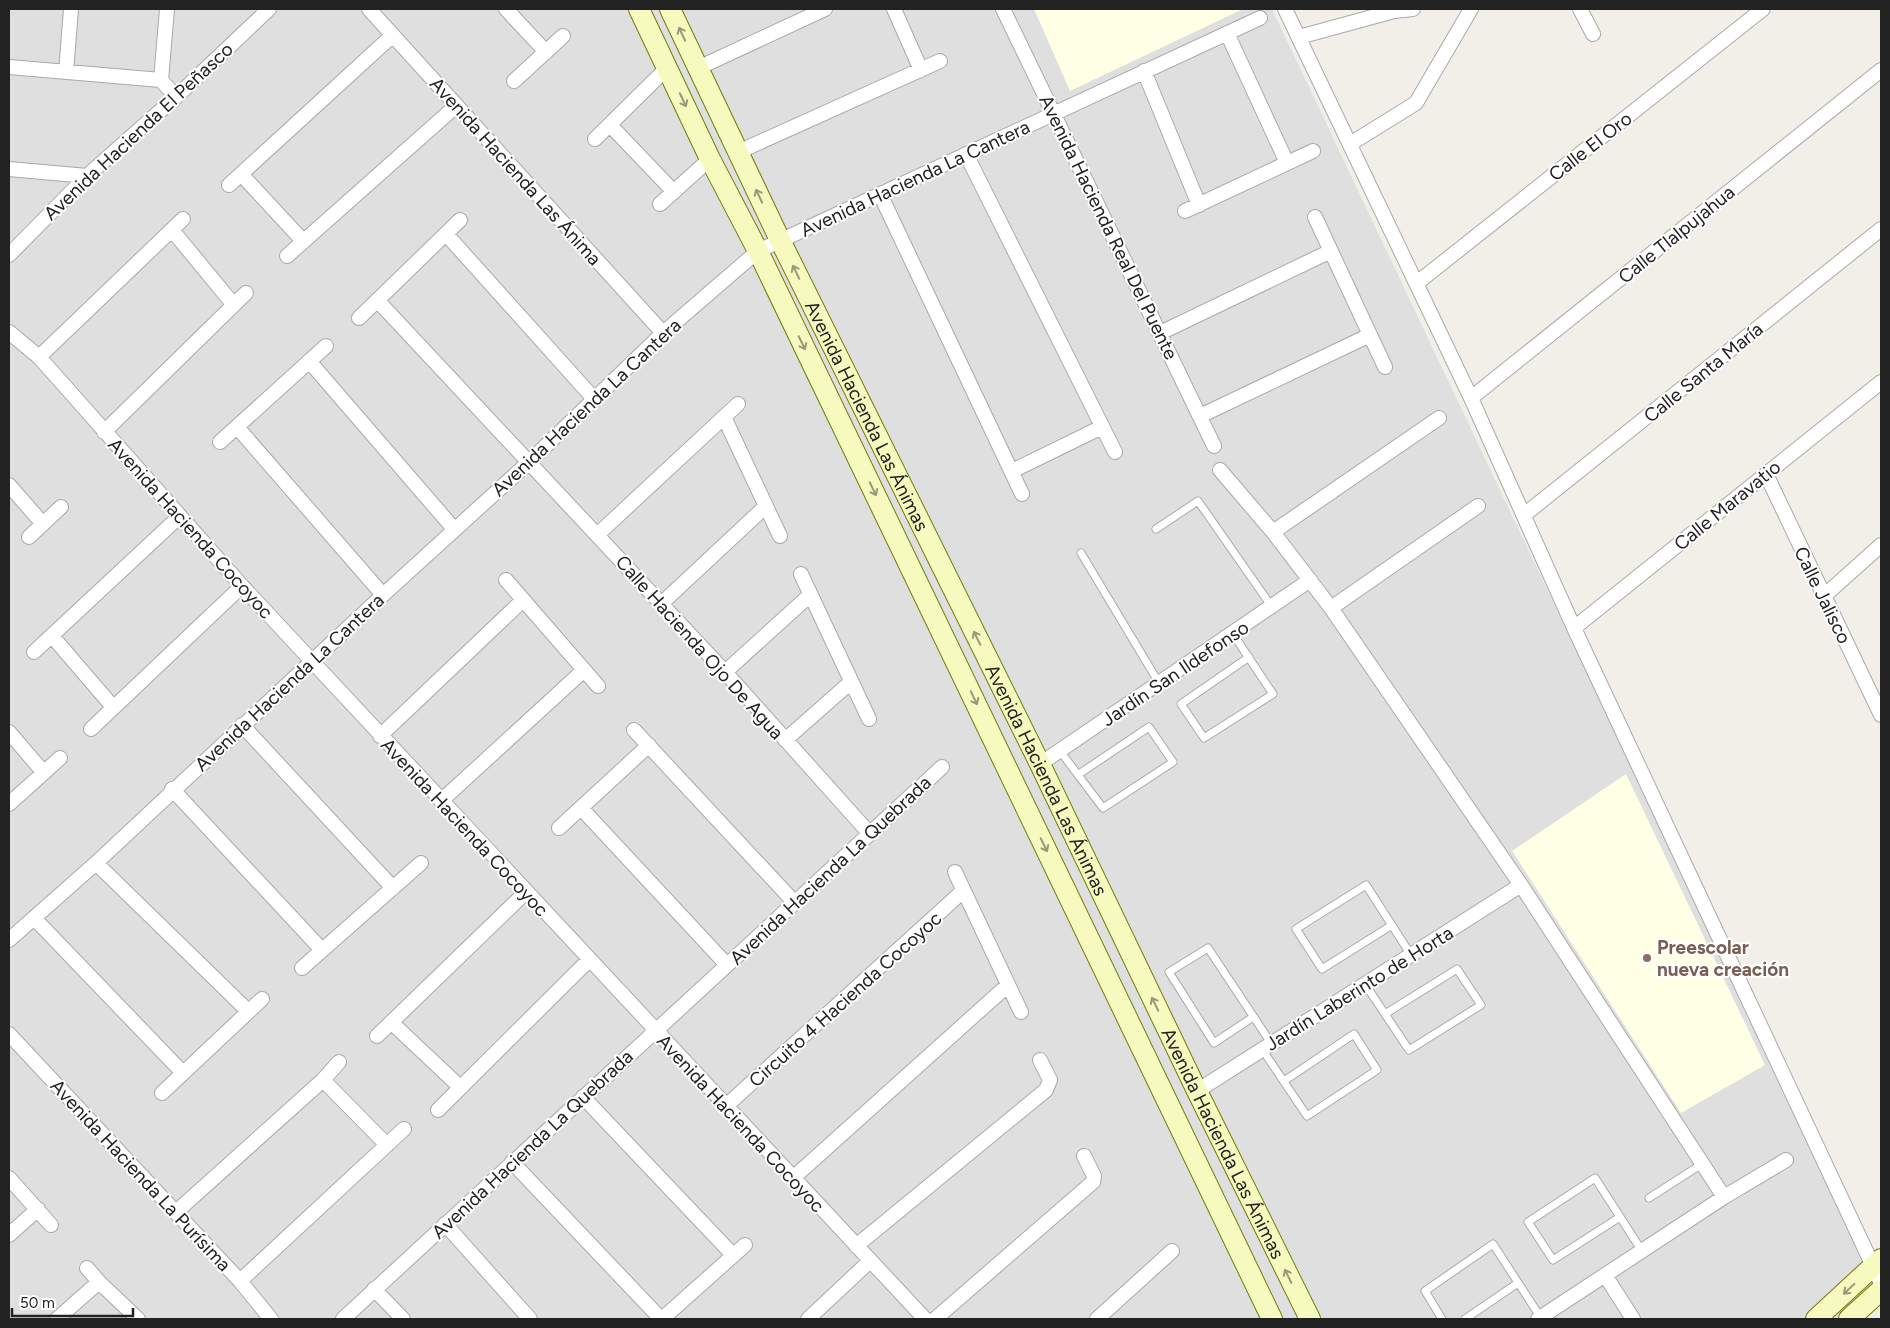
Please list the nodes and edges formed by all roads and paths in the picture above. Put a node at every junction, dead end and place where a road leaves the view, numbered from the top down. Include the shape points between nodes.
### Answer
1 (71, 9) edge
2 (167, 9) edge
3 (268, 9) edge
4 (369, 9) edge
5 (506, 9) edge
6 (639, 9) edge
7 (670, 9) edge
8 (825, 9) edge
9 (894, 9) edge
10 (1003, 9) edge
11 (1285, 9) edge
12 (1412, 9) edge
13 (1471, 9) edge
14 (1580, 9) edge
15 (1763, 9) edge
16 (1260, 18) dead end
17 (1227, 33) junction
18 (1593, 34) dead end
19 (393, 35) junction
20 (562, 36) dead end
21 (1298, 37) junction
22 (546, 52) junction
23 (940, 61) dead end
24 (9, 67) edge
25 (668, 68) junction
26 (698, 68) junction
27 (921, 70) junction
28 (1881, 70) edge
29 (1144, 71) junction
30 (66, 72) junction
31 (161, 80) junction
32 (514, 81) dead end
33 (176, 97) junction
34 (456, 106) junction
35 (1054, 113) junction
36 (610, 125) junction
37 (595, 139) dead end
38 (1350, 144) junction
39 (1313, 151) dead end
40 (738, 152) junction
41 (966, 154) junction
42 (710, 159) junction
43 (1287, 164) junction
44 (9, 169) edge
45 (241, 174) junction
46 (87, 176) junction
47 (229, 185) dead end
48 (674, 192) junction
49 (880, 194) junction
50 (660, 204) dead end
51 (1199, 205) junction
52 (1185, 212) dead end
53 (1315, 217) dead end
54 (183, 219) dead end
55 (460, 220) dead end
56 (1881, 229) edge
57 (172, 230) junction
58 (446, 234) junction
59 (780, 240) junction
60 (303, 241) junction
61 (758, 252) junction
62 (1331, 252) junction
63 (9, 255) edge
64 (287, 256) dead end
65 (1417, 283) junction
66 (246, 292) dead end
67 (377, 300) junction
68 (233, 304) junction
69 (359, 318) dead end
70 (9, 332) edge
71 (663, 332) junction
72 (1160, 332) junction
73 (1370, 335) junction
74 (326, 346) dead end
75 (39, 358) junction
76 (309, 361) junction
77 (1385, 367) dead end
78 (1881, 382) edge
79 (1471, 398) junction
80 (595, 400) junction
81 (738, 404) dead end
82 (1200, 416) junction
83 (724, 417) junction
84 (1439, 418) dead end
85 (237, 427) junction
86 (1102, 427) junction
87 (104, 432) junction
88 (220, 442) dead end
89 (1214, 446) dead end
90 (1115, 452) dead end
91 (528, 463) junction
92 (1220, 470) dead end
93 (1012, 471) junction
94 (1766, 474) junction
95 (9, 485) edge
96 (1022, 494) dead end
97 (766, 506) junction
98 (1478, 506) dead end
99 (61, 507) dead end
100 (1524, 515) junction
101 (180, 516) junction
102 (43, 524) junction
103 (454, 529) junction
104 (1156, 529) dead end
105 (1273, 532) junction
106 (597, 535) junction
107 (780, 536) dead end
108 (29, 537) dead end
109 (1881, 545) edge
110 (1081, 553) dead end
111 (801, 574) dead end
112 (506, 580) dead end
113 (1310, 580) junction
114 (242, 586) junction
115 (383, 595) junction
116 (810, 595) junction
117 (1824, 596) junction
118 (523, 600) junction
119 (661, 604) junction
120 (1273, 608) junction
121 (1331, 608) junction
122 (1574, 628) junction
123 (1233, 634) junction
124 (52, 636) junction
125 (34, 652) dead end
126 (1249, 658) junction
127 (312, 660) junction
128 (584, 670) junction
129 (725, 672) junction
130 (851, 682) junction
131 (1160, 684) junction
132 (598, 686) dead end
133 (113, 707) junction
134 (1881, 715) edge
135 (868, 719) dead end
136 (242, 725) junction
137 (91, 729) dead end
138 (634, 730) dead end
139 (9, 732) edge
140 (380, 736) junction
141 (785, 740) junction
142 (649, 745) junction
143 (1060, 751) junction
144 (60, 758) dead end
145 (1040, 764) junction
146 (942, 767) dead end
147 (44, 773) junction
148 (1079, 774) junction
149 (172, 790) junction
150 (440, 801) junction
151 (9, 804) edge
152 (581, 808) junction
153 (559, 828) dead end
154 (870, 834) junction
155 (96, 863) junction
156 (421, 863) dead end
157 (955, 872) dead end
158 (1521, 885) junction
159 (392, 888) junction
160 (963, 891) junction
161 (526, 892) junction
162 (795, 903) junction
163 (34, 918) junction
164 (1392, 925) junction
165 (9, 940) edge
166 (322, 950) junction
167 (1411, 955) junction
168 (590, 960) junction
169 (727, 965) junction
170 (302, 968) dead end
171 (1365, 984) junction
172 (1008, 985) junction
173 (262, 998) dead end
174 (248, 1011) junction
175 (1021, 1012) dead end
176 (1385, 1014) junction
177 (1253, 1017) junction
178 (391, 1022) junction
179 (655, 1031) junction
180 (9, 1034) edge
181 (377, 1036) dead end
182 (1267, 1046) junction
183 (1040, 1060) dead end
184 (339, 1062) dead end
185 (183, 1073) junction
186 (323, 1080) junction
187 (1284, 1081) junction
188 (460, 1087) junction
189 (1197, 1091) junction
190 (162, 1093) dead end
191 (583, 1097) junction
192 (726, 1106) junction
193 (438, 1110) dead end
194 (404, 1129) dead end
195 (387, 1145) junction
196 (1084, 1156) dead end
197 (1786, 1160) dead end
198 (512, 1162) junction
199 (1702, 1164) junction
200 (9, 1178) edge
201 (793, 1178) junction
202 (1243, 1185) junction
203 (1724, 1197) junction
204 (1215, 1198) junction
205 (1649, 1198) dead end
206 (38, 1209) junction
207 (176, 1212) junction
208 (1620, 1217) junction
209 (445, 1224) junction
210 (52, 1225) dead end
211 (9, 1235) edge
212 (745, 1245) dead end
213 (856, 1246) junction
214 (1172, 1251) dead end
215 (1642, 1251) junction
216 (733, 1255) junction
217 (870, 1261) junction
218 (87, 1268) dead end
219 (1879, 1269) edge
220 (1605, 1276) junction
221 (240, 1281) junction
222 (99, 1282) junction
223 (1518, 1283) junction
224 (374, 1289) junction
225 (1881, 1290) edge
226 (1540, 1318) edge
227 (57, 1319) edge
228 (138, 1319) edge
229 (271, 1319) edge
230 (343, 1319) edge
231 (403, 1319) edge
232 (530, 1319) edge
233 (661, 1319) edge
234 (808, 1319) edge
235 (924, 1319) edge
236 (935, 1319) edge
237 (1097, 1319) edge
238 (1272, 1319) edge
239 (1310, 1319) edge
240 (1442, 1319) edge
241 (1465, 1319) edge
242 (1633, 1319) edge
243 (1816, 1319) edge
244 (1849, 1319) edge

1 - 30 street
2 - 31 street
3 - 33 street, Avenida Hacienda El Peñasco
4 - 19 street, Avenida Hacienda Las Ánima
5 - 22 street
6 - 25 street, Avenida Hacienda Las Ánimas
26 -> 7 street, Avenida Hacienda Las Ánimas
8 - 26 street
9 - 27 street
10 - 35 street, Avenida Hacienda Real Del Puente
11 - 21 street
12 - 21 street
13 - 38 street via 1416,103
14 - 18 street
15 - 65 street, Calle El Oro
16 - 17 street, Avenida Hacienda La Cantera
17 - 29 street, Avenida Hacienda La Cantera
17 - 43 street
19 - 34 street, Avenida Hacienda Las Ánima
19 - 45 street
20 - 22 street
21 - 38 street
22 - 32 street
23 - 27 street
24 - 30 street
25 - 36 street
25 -> 42 street, Avenida Hacienda Las Ánimas
26 - 40 street, Avenida Hacienda Las Ánimas
27 - 40 street
28 - 79 street, Calle Tlalpujahua
29 - 35 street, Avenida Hacienda La Cantera
29 - 51 street
30 - 31 street
31 - 33 street
33 - 46 street, Avenida Hacienda El Peñasco
34 - 60 street
34 - 71 street, Avenida Hacienda Las Ánima
35 - 41 street, Avenida Hacienda La Cantera
35 - 72 street, Avenida Hacienda Real Del Puente
36 - 37 street
36 - 48 street
38 - 65 street
39 - 43 street
59 -> 40 street, Avenida Hacienda Las Ánimas
41 - 49 street, Avenida Hacienda La Cantera
41 - 86 street
42 - 48 street
42 - 61 street, Avenida Hacienda Las Ánimas
43 - 51 street
44 - 46 street
45 - 47 street
45 - 60 street
46 - 63 street, Avenida Hacienda El Peñasco
48 - 50 street
49 - 59 street, Avenida Hacienda La Cantera
49 - 93 street
51 - 52 street
53 - 62 street
54 - 57 street
55 - 58 street
56 - 100 street, Calle Santa María
57 - 68 street
57 - 75 street
58 - 67 street
58 - 80 street
59 - 61 street, Avenida Hacienda La Cantera
145 -> 59 street, Avenida Hacienda Las Ánimas
60 - 64 street
61 - 71 street, Avenida Hacienda La Cantera
61 -> 204 street, Avenida Hacienda Las Ánimas
62 - 72 street
62 - 73 street
65 - 79 street
66 - 68 street
67 - 69 street
67 - 91 street, Calle Hacienda Ojo De Agua
68 - 87 street
70 - 75 street, Avenida Hacienda Cocoyoc
71 - 80 street, Avenida Hacienda La Cantera
72 - 82 street, Avenida Hacienda Real Del Puente
73 - 77 street
73 - 82 street
74 - 76 street
75 - 87 street, Avenida Hacienda Cocoyoc
76 - 85 street
76 - 103 street
78 - 94 street, Calle Maravatio
79 - 100 street
80 - 91 street, Avenida Hacienda La Cantera
81 - 83 street
82 - 89 street, Avenida Hacienda Real Del Puente
83 - 97 street
83 - 106 street
84 - 105 street
85 - 88 street
85 - 115 street
86 - 90 street
86 - 93 street
87 - 101 street, Avenida Hacienda Cocoyoc
91 - 103 street, Avenida Hacienda La Cantera
91 - 106 street, Calle Hacienda Ojo De Agua
92 - 105 street
93 - 96 street
94 - 117 street, Calle Jalisco
94 - 122 street, Calle Maravatio
95 - 102 street
97 - 107 street
97 - 119 street
98 - 121 street
99 - 102 street
100 - 122 street
101 - 114 street, Avenida Hacienda Cocoyoc
101 - 124 street
102 - 108 street
103 - 115 street, Avenida Hacienda La Cantera
104 - 120 lane via 1198,501
105 - 113 street
106 - 119 street, Calle Hacienda Ojo De Agua
109 - 117 street
110 - 131 lane
111 - 116 street
112 - 118 street
113 - 120 street, Jardín San Ildefonso
113 - 121 street
114 - 127 street, Avenida Hacienda Cocoyoc
114 - 133 street
115 - 127 street, Avenida Hacienda La Cantera
116 - 129 street
116 - 130 street
117 - 134 street, Calle Jalisco
118 - 128 street
118 - 140 street
119 - 129 street, Calle Hacienda Ojo De Agua
120 - 123 street, Jardín San Ildefonso
121 - 158 street
122 - 219 street
123 - 126 lane
123 - 131 street, Jardín San Ildefonso
124 - 125 street
124 - 133 street
126 - 126 lane via 1273,694 1204,738 1181,704
127 - 136 street, Avenida Hacienda La Cantera
127 - 140 street, Avenida Hacienda Cocoyoc
128 - 132 street
128 - 150 street
129 - 141 street, Calle Hacienda Ojo De Agua
130 - 135 street
130 - 141 street
131 - 143 street, Jardín San Ildefonso
133 - 137 street
136 - 149 street, Avenida Hacienda La Cantera
136 - 159 street
138 - 142 street
139 - 147 street
140 - 150 street, Avenida Hacienda Cocoyoc
141 - 154 street, Calle Hacienda Ojo De Agua
142 - 152 street
142 - 162 street
143 - 145 street, Jardín San Ildefonso
143 - 148 lane
144 - 147 street
189 -> 145 street, Avenida Hacienda Las Ánimas
146 - 154 street, Avenida Hacienda La Quebrada
147 - 151 street
148 - 148 lane via 1103,808 1173,762 1149,727
149 - 155 street, Avenida Hacienda La Cantera
149 - 166 street
150 - 161 street, Avenida Hacienda Cocoyoc
152 - 153 street
152 - 169 street
154 - 162 street, Avenida Hacienda La Quebrada
155 - 163 street, Avenida Hacienda La Cantera
155 - 174 street
156 - 159 street
157 - 160 street
158 - 167 street, Jardín Laberinto de Horta
158 - 199 street
159 - 166 street
160 - 172 street
160 - 192 street, Circuito 4 Hacienda Cocoyoc
161 - 168 street, Avenida Hacienda Cocoyoc
161 - 178 street
162 - 169 street, Avenida Hacienda La Quebrada
163 - 165 street, Avenida Hacienda La Cantera
163 - 185 street
164 - 164 lane via 1366,885 1296,929 1322,969
164 - 167 lane
166 - 170 street
167 - 171 street, Jardín Laberinto de Horta
168 - 179 street, Avenida Hacienda Cocoyoc
168 - 188 street
169 - 179 street, Avenida Hacienda La Quebrada
171 - 176 lane
171 - 182 street, Jardín Laberinto de Horta
172 - 175 street
172 - 201 street
173 - 174 street
174 - 185 street
176 - 176 lane via 1409,1050 1481,1005 1457,969
177 - 177 lane via 1208,948 1169,972 1214,1042
177 - 182 lane
178 - 181 street
178 - 188 street
179 - 191 street, Avenida Hacienda La Quebrada
179 - 192 street, Avenida Hacienda Cocoyoc
180 - 207 street, Avenida Hacienda La Purísima
182 - 187 lane
182 - 189 street, Jardín Laberinto de Horta
183 - 213 street via 1050,1080 1046,1090
184 - 186 street
185 - 190 street
186 - 195 street
186 - 207 street
187 - 187 lane via 1307,1116 1377,1070 1354,1034
188 - 193 street
189 - 202 street, Avenida Hacienda Las Ánimas
191 - 198 street, Avenida Hacienda La Quebrada
191 - 216 street
192 - 201 street, Avenida Hacienda Cocoyoc
194 - 195 street
195 - 221 street
196 - 236 street via 1094,1176 1093,1182
197 - 203 street
198 - 209 street, Avenida Hacienda La Quebrada
198 - 233 street
199 - 203 street
199 - 205 lane
200 - 206 street
201 - 213 street, Avenida Hacienda Cocoyoc
202 - 204 street
239 -> 202 street, Avenida Hacienda Las Ánimas
203 - 215 street
204 - 238 street, Avenida Hacienda Las Ánimas
206 - 210 street
206 - 211 street
207 - 221 street, Avenida Hacienda La Purísima
208 - 208 lane via 1595,1178 1528,1222 1553,1260
208 - 215 lane
209 - 224 street, Avenida Hacienda La Quebrada
209 - 232 street
212 - 216 street
213 - 217 street, Avenida Hacienda Cocoyoc
214 - 237 street
215 - 220 street
216 - 233 street
217 - 234 street
217 - 235 street, Avenida Hacienda Cocoyoc
218 - 222 street
219 -> 243 street
220 - 226 street
220 - 242 street
221 - 229 street, Avenida Hacienda La Purísima
222 - 227 street
222 - 228 street
223 - 226 lane
223 - 240 lane via 1494,1244 1425,1291
223 - 241 lane
224 - 230 street, Avenida Hacienda La Quebrada
224 - 231 street
225 - 244 street

